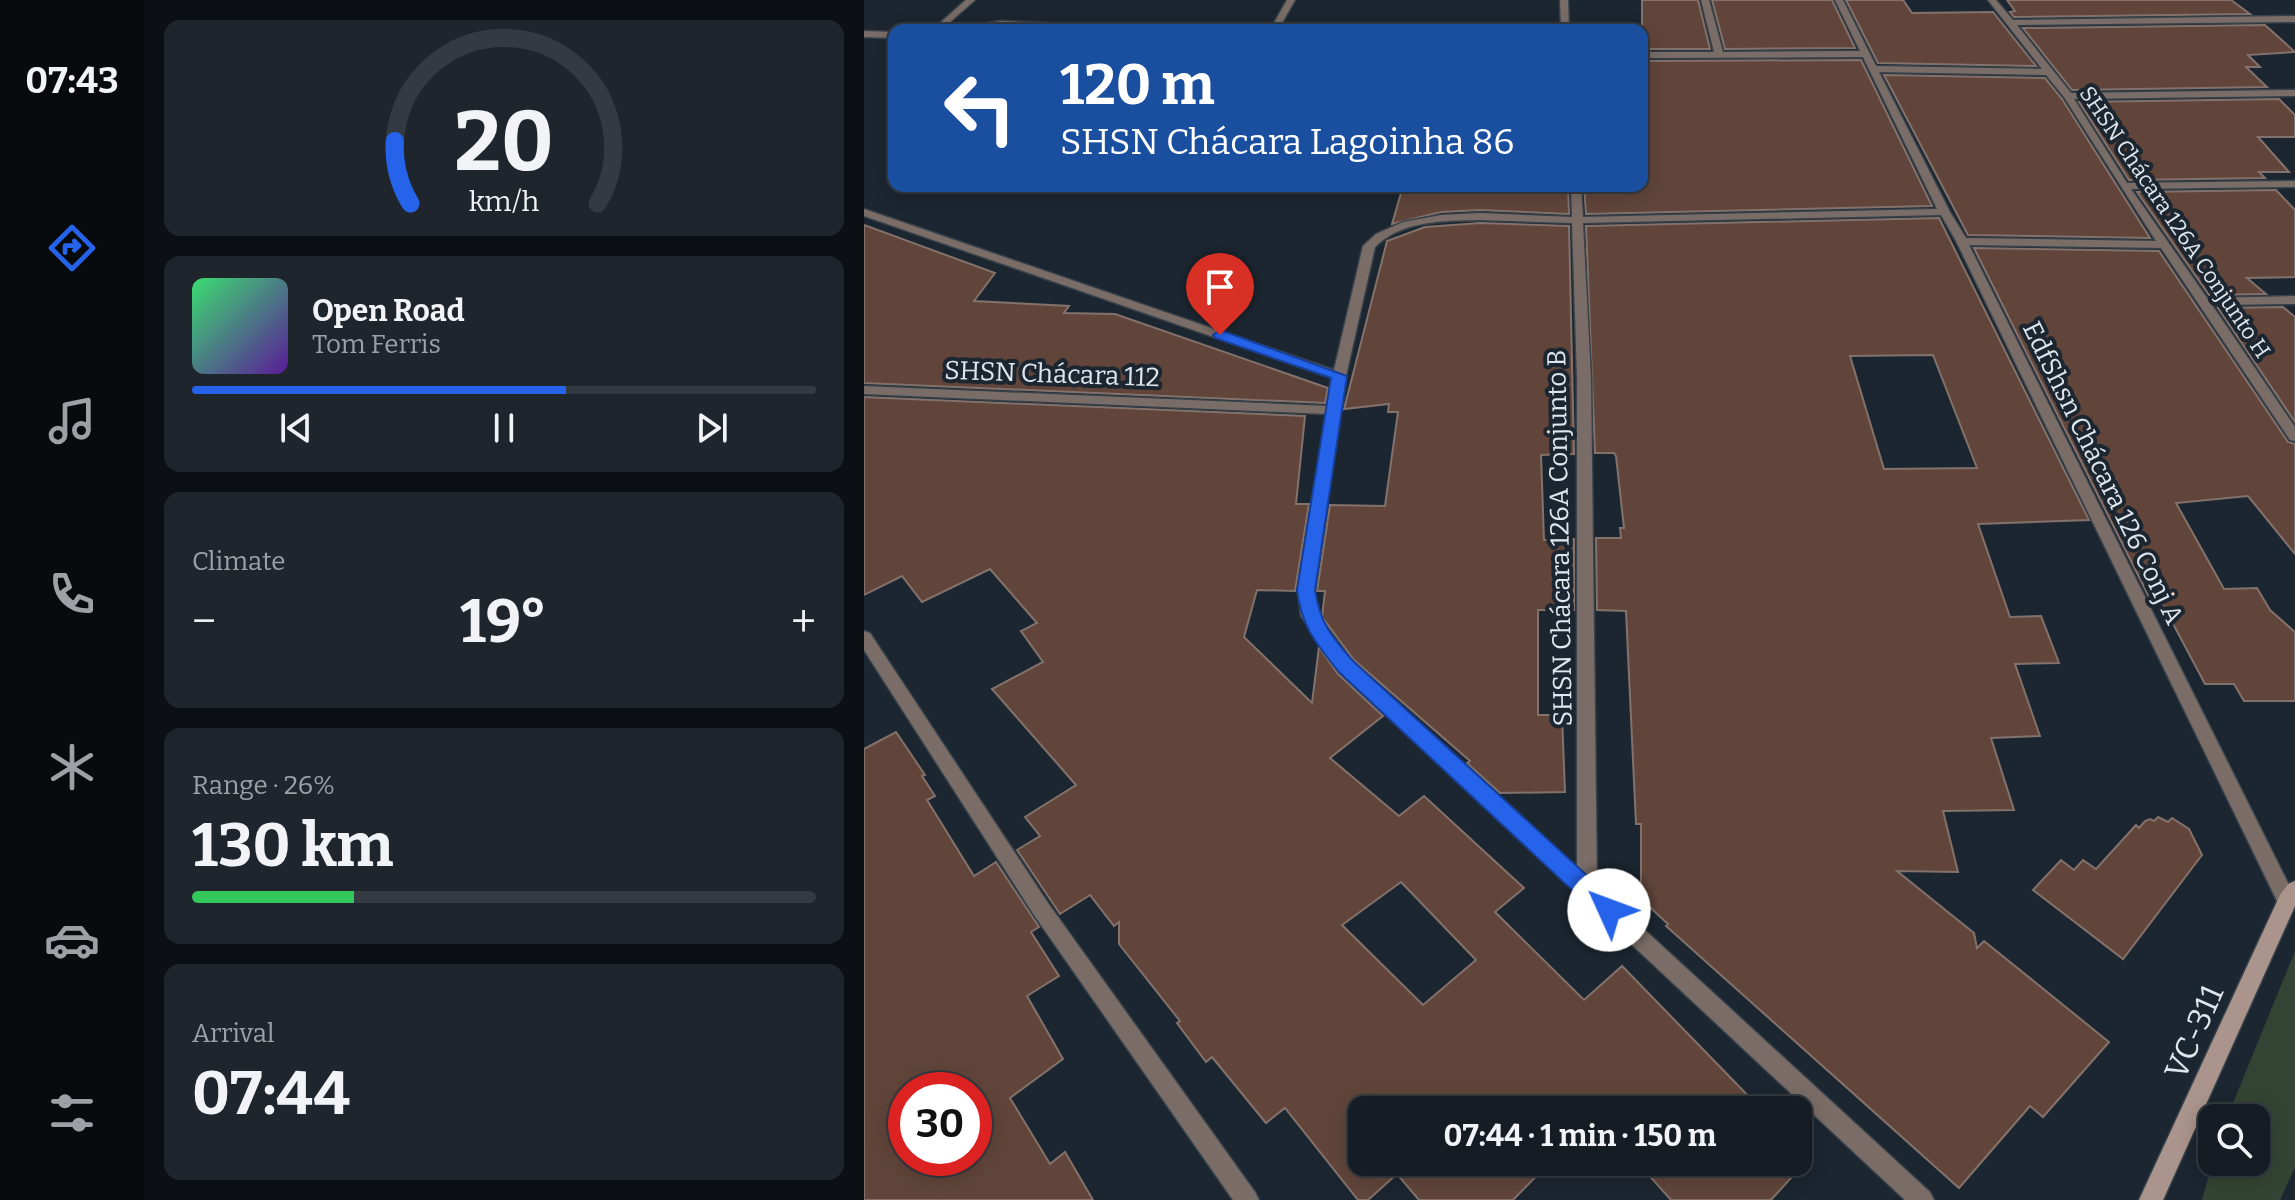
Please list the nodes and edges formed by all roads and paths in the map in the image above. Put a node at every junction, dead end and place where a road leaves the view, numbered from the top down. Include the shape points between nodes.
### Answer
1 (971, 0) edge
2 (1291, 0) edge
3 (1564, 0) edge
4 (1705, 0) edge
5 (1839, 0) edge
6 (1992, 0) edge
7 (2295, 19) edge
8 (2008, 23) junction
9 (943, 24) edge
10 (1277, 24) edge
11 (1565, 24) edge
12 (864, 34) edge
13 (888, 35) edge
14 (1719, 54) junction
15 (1863, 54) junction
16 (1648, 55) edge
17 (1872, 69) junction
18 (2046, 72) junction
19 (2295, 93) edge
20 (2068, 96) junction
21 (2295, 184) edge
22 (2124, 186) junction
23 (1576, 192) edge
24 (864, 212) edge
25 (1944, 212) junction
26 (1578, 220) junction
27 (1962, 241) junction
28 (2164, 245) junction
29 (2295, 300) edge
30 (2203, 302) junction
31 (1339, 376) junction
32 (864, 390) edge
33 (1334, 410) junction
34 (2295, 437) edge
35 (864, 637) edge
36 (1587, 890) junction
37 (2291, 896) edge
38 (1247, 1200) edge
39 (1922, 1200) edge
40 (2151, 1200) edge

1 - 9 street
2 - 10 street
3 - 11 street
4 - 14 street
5 - 15 street, EdfShsn Chácara 126 Conj A
6 - 8 street, SHSN Chácara 126A Conjunto H
7 - 8 street
8 - 18 street, SHSN Chácara 126A Conjunto H
12 - 13 street
14 - 15 street
14 - 16 street
15 - 17 street, EdfShsn Chácara 126 Conj A
17 - 18 street
17 - 25 street, EdfShsn Chácara 126 Conj A
18 - 20 street, SHSN Chácara 126A Conjunto H
19 - 20 street
20 - 22 street, SHSN Chácara 126A Conjunto H
21 - 22 street
22 - 28 street, SHSN Chácara 126A Conjunto H
23 - 26 street, SHSN Chácara 126A Conjunto B
24 - 31 street
25 - 26 street
25 - 27 street, EdfShsn Chácara 126 Conj A
26 - 31 street via 1424,220 1378,235 1369,246
26 - 36 street, SHSN Chácara 126A Conjunto B
27 - 28 street
27 - 37 street, EdfShsn Chácara 126 Conj A
28 - 30 street, SHSN Chácara 126A Conjunto H
29 - 30 street
30 - 34 street, SHSN Chácara 126A Conjunto H
31 - 33 street
32 - 33 street, SHSN Chácara 112
33 - 36 street via 1306,590 1309,616 1346,667
35 - 38 street via 1041,909
36 - 39 street
37 - 40 main road, VC-311

